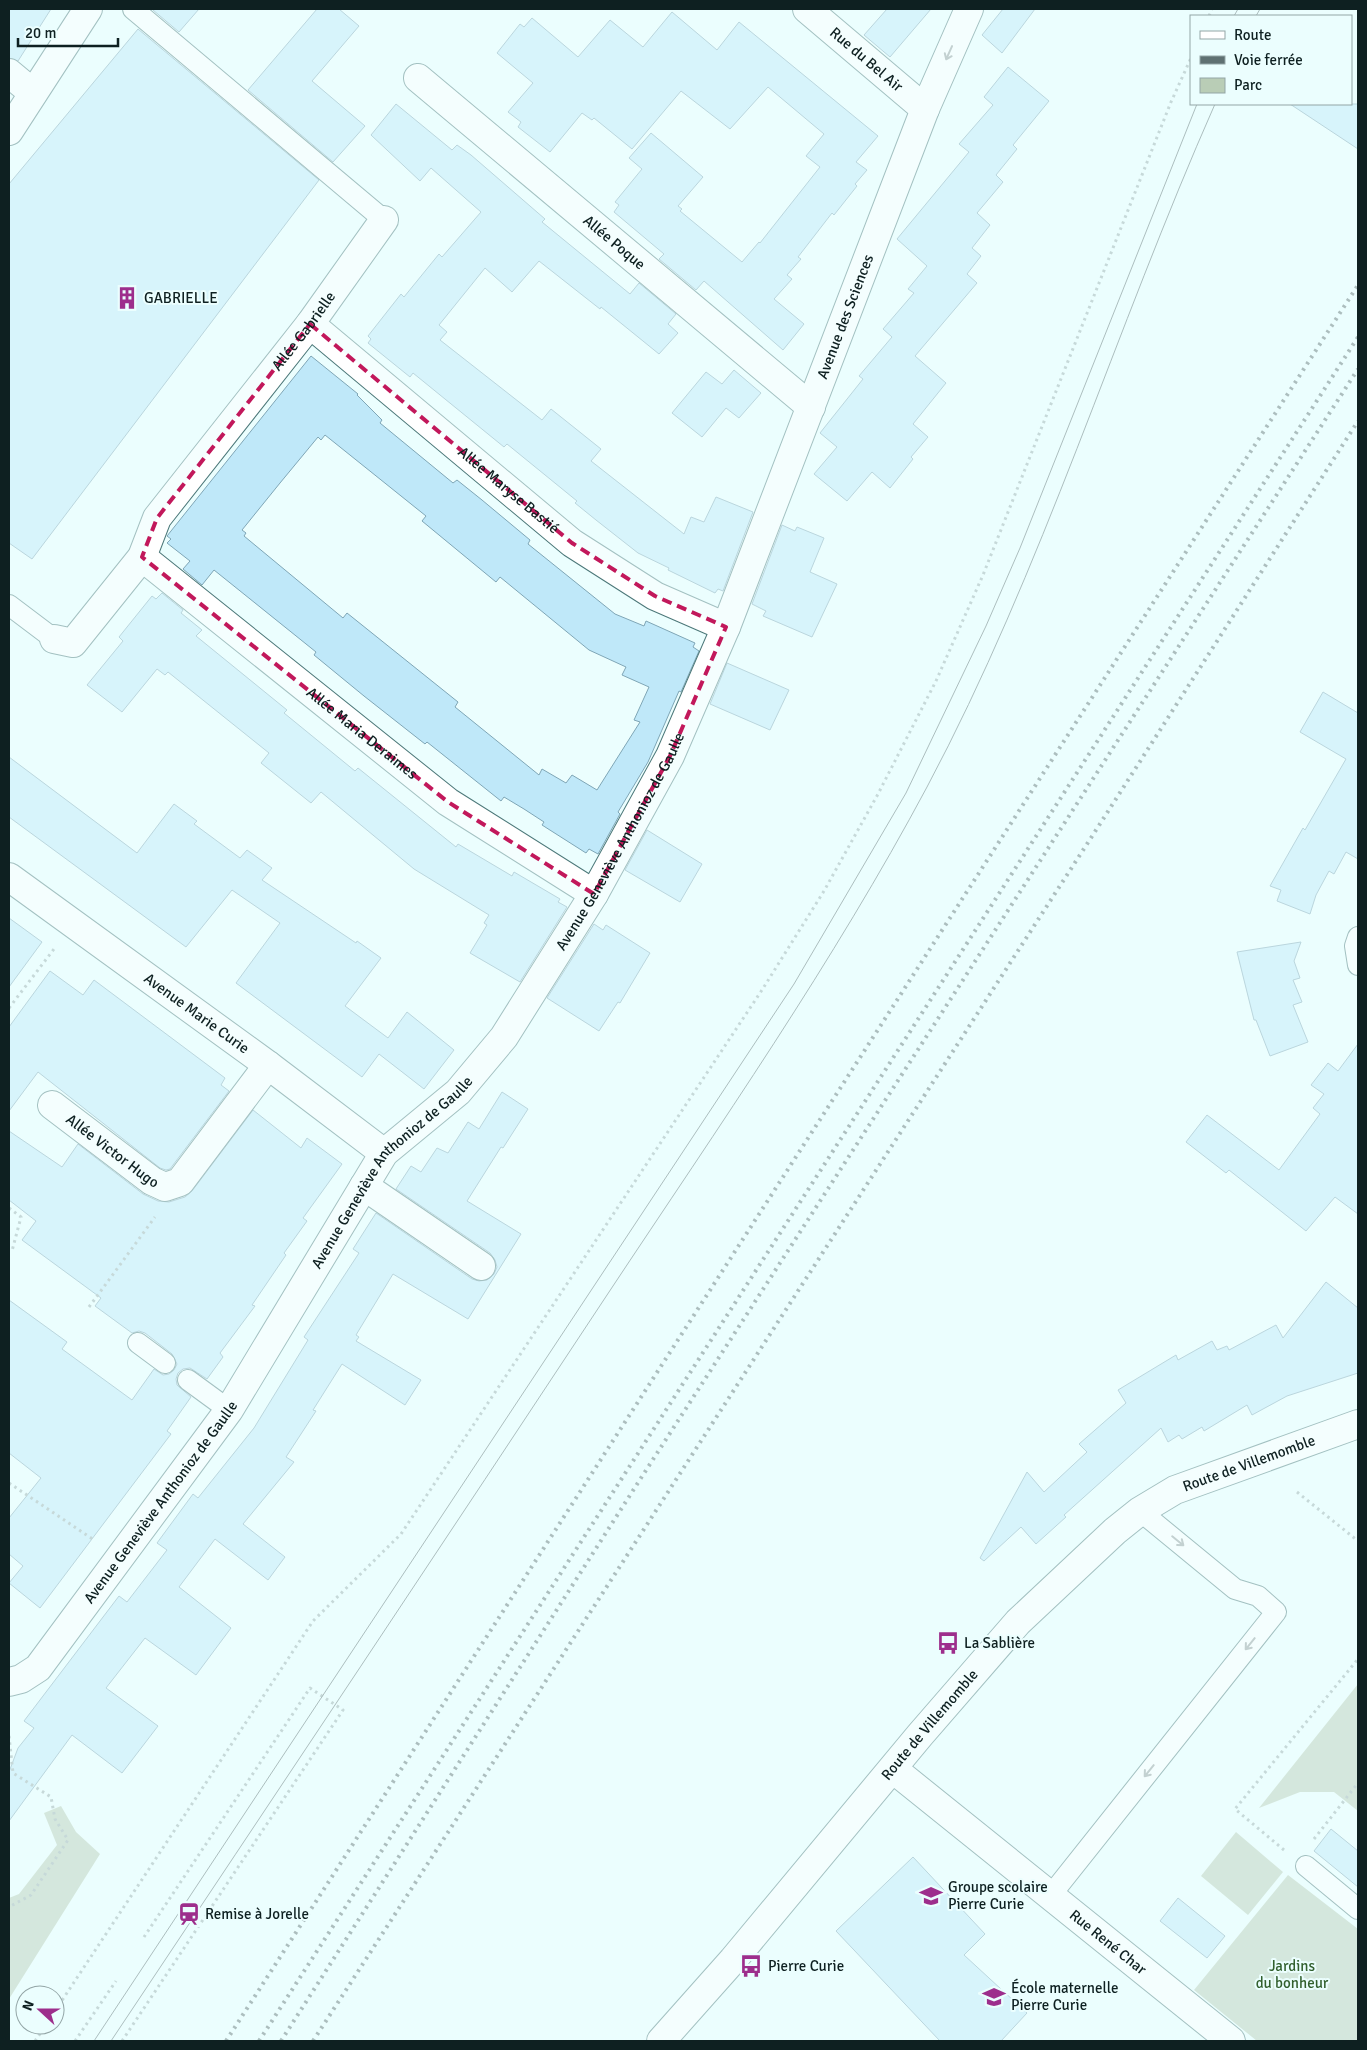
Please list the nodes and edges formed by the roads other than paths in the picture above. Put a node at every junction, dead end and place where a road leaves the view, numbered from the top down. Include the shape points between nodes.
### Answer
1 (88, 9) edge
2 (133, 9) edge
3 (807, 9) edge
4 (969, 9) edge
5 (9, 73) edge
6 (418, 78) dead end
7 (33, 93) junction
8 (925, 109) junction
9 (9, 131) edge
10 (384, 220) joint
11 (310, 324) junction
12 (811, 407) junction
13 (142, 557) junction
14 (9, 605) edge
15 (726, 627) junction
16 (54, 639) joint
17 (9, 876) edge
18 (594, 894) junction
19 (1358, 937) edge
20 (1358, 965) edge
21 (268, 1065) junction
22 (52, 1105) dead end
23 (384, 1153) junction
24 (364, 1186) junction
25 (481, 1266) dead end
26 (138, 1344) dead end
27 (165, 1363) dead end
28 (188, 1380) dead end
29 (229, 1410) junction
30 (1358, 1424) edge
31 (1140, 1510) junction
32 (9, 1682) edge
33 (893, 1769) junction
34 (1298, 1860) road end
35 (1051, 1895) junction
36 (1358, 1909) edge
37 (661, 2041) edge
38 (1231, 2041) edge

1 - 7 street
2 - 10 lane, Allée Gabrielle
3 - 8 street, Rue du Bel Air
4 -> 8 street, Avenue des Sciences
5 - 7 street
6 - 12 street, Allée Poque
7 - 9 street
8 - 12 street, Avenue des Sciences
10 - 11 street, Allée Gabrielle
11 - 13 street, Allée Gabrielle via 157,518
11 - 15 street, Allée Maryse Bastié via 572,543 655,596
12 - 15 street, Avenue des Sciences
13 - 16 street, Allée Gabrielle via 73,643
13 - 18 street, Allée Maria Deraimes via 448,802
14 - 16 lane, Allée Gabrielle
15 - 18 street, Avenue Geneviève Anthonioz de Gaulle via 670,756
17 - 21 street, Avenue Marie Curie
18 - 23 street, Avenue Geneviève Anthonioz de Gaulle via 504,1037 458,1092
19 - 20 lane via 1355,946
21 - 22 street, Allée Victor Hugo via 180,1182 172,1185 152,1181
21 - 23 street, Avenue Marie Curie
23 - 24 street, Avenue Geneviève Anthonioz de Gaulle
24 - 25 street
24 - 29 street, Avenue Geneviève Anthonioz de Gaulle
26 - 27 lane
28 - 29 lane
29 - 32 street, Avenue Geneviève Anthonioz de Gaulle via 38,1668 21,1679
30 - 31 street, Route de Villemomble via 1175,1490
31 - 33 street, Route de Villemomble via 1018,1622
31 -> 35 lane via 1235,1588 1258,1596 1276,1612
33 - 35 street, Rue René Char
33 - 37 street, Route de Villemomble
34 - 36 lane
35 - 38 street, Rue René Char

